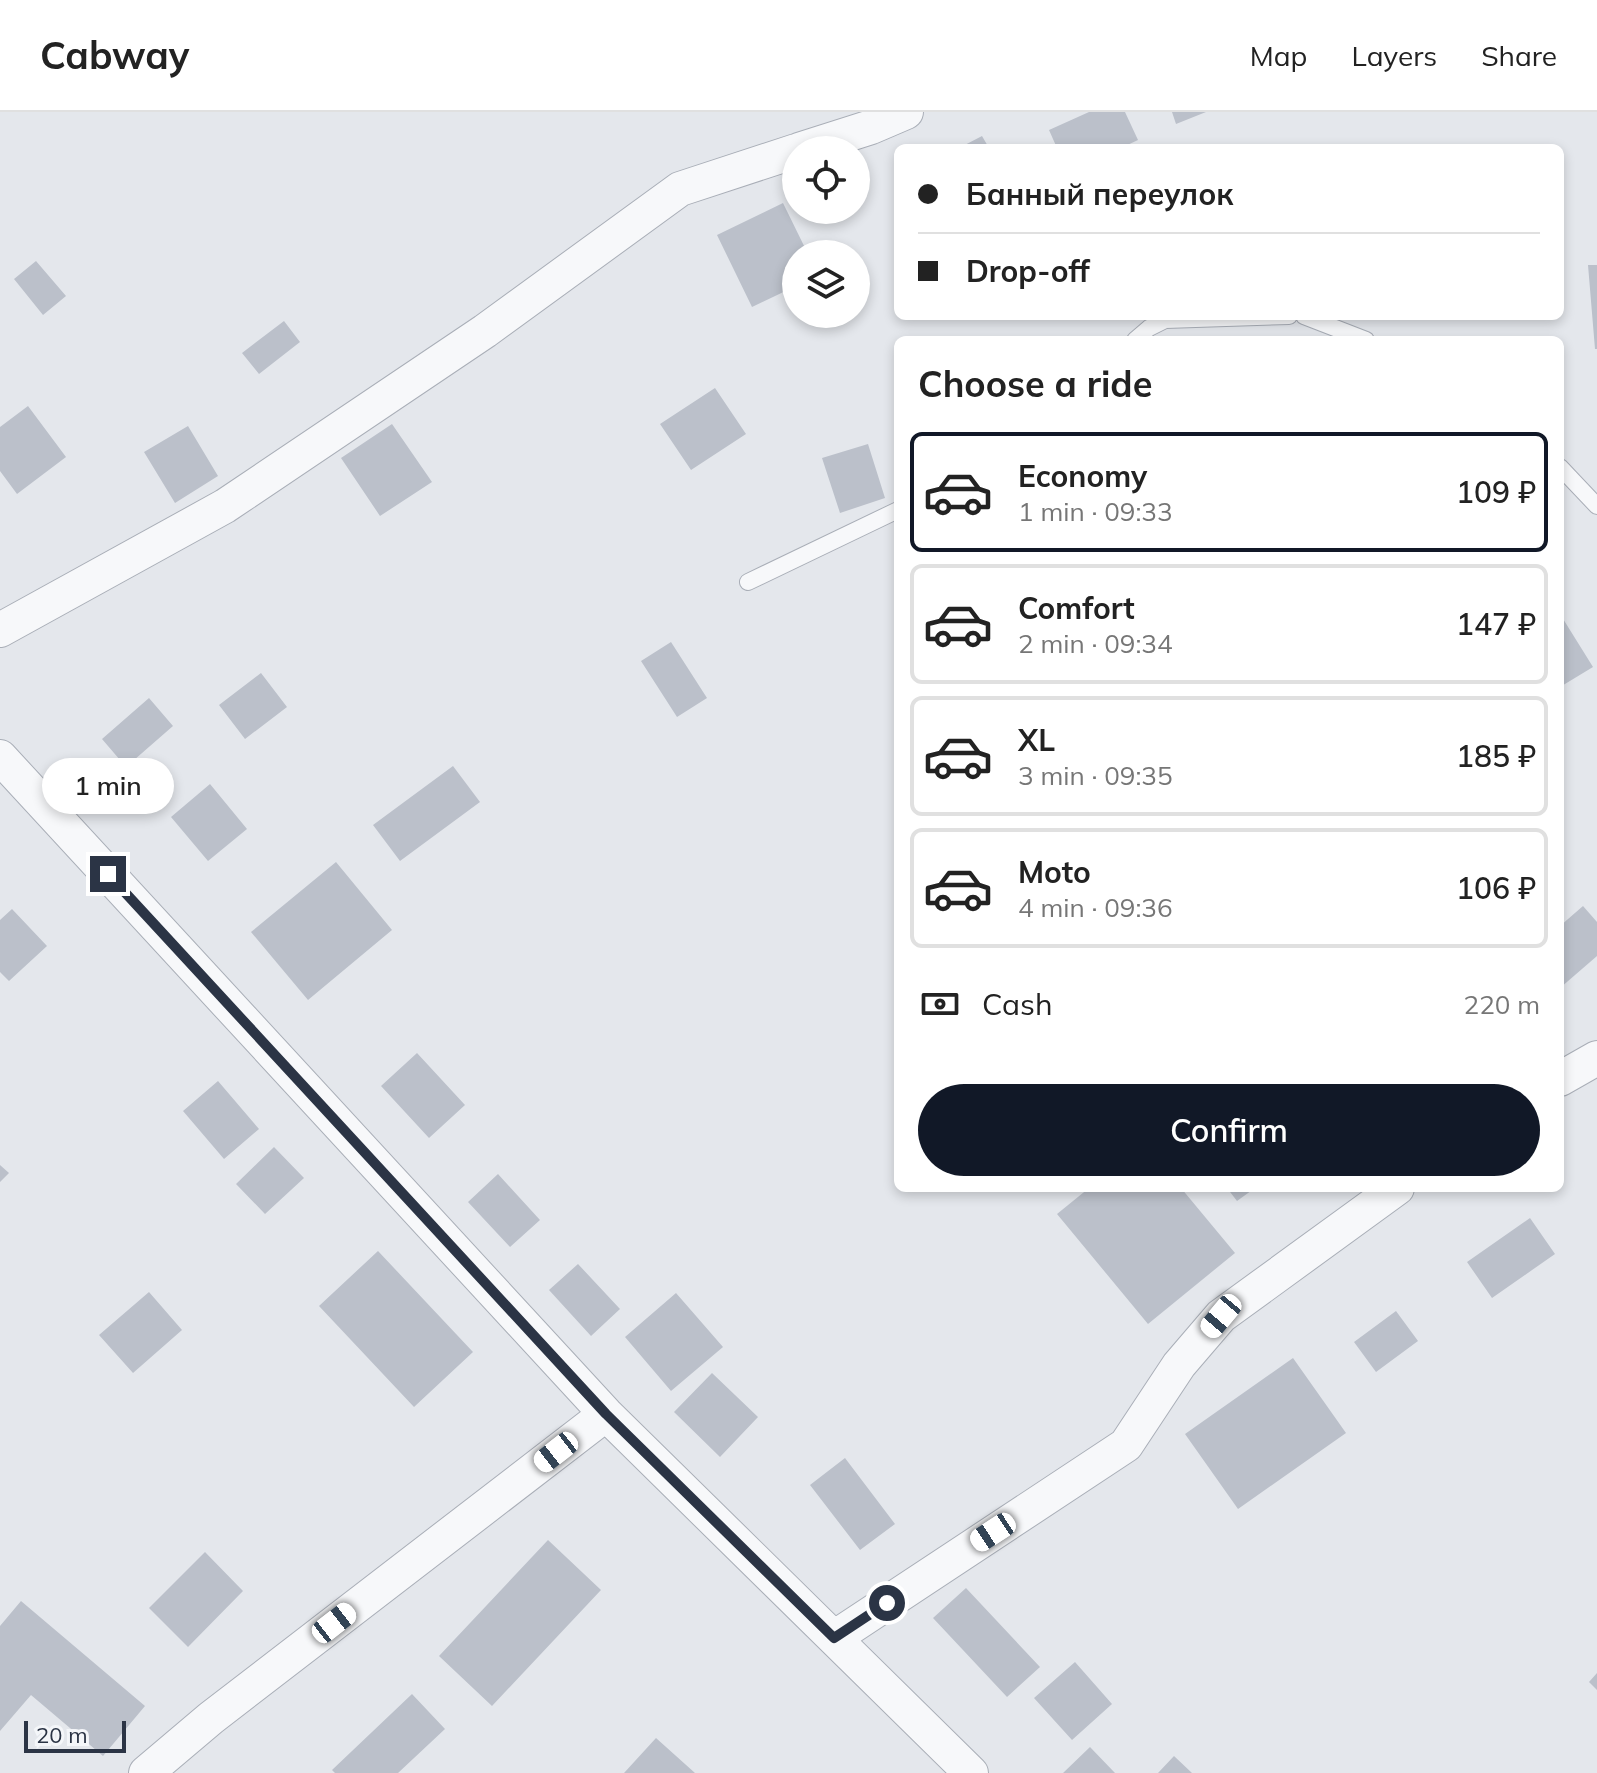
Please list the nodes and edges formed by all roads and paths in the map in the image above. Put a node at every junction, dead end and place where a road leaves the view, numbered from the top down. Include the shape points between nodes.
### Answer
1 (906, 112) edge
2 (844, 136) edge
3 (782, 156) edge
4 (1165, 320) edge
5 (1314, 320) edge
6 (1140, 336) edge
7 (1356, 336) edge
8 (1564, 471) edge
9 (1597, 506) edge
10 (894, 512) edge
11 (748, 582) dead end
12 (0, 630) edge
13 (0, 757) edge
14 (1597, 1058) edge
15 (1564, 1077) edge
16 (1392, 1192) edge
17 (606, 1414) junction
18 (834, 1638) junction
19 (146, 1773) edge
20 (971, 1773) edge

1 - 2 street
3 - 12 street via 680,189 485,331 225,506
4 - 6 lane
5 - 7 lane
8 - 9 lane
10 - 11 lane
13 - 17 street
14 - 15 street
16 - 18 street via 1221,1316 1179,1365 1126,1445
17 - 18 street
17 - 19 street
18 - 20 street

